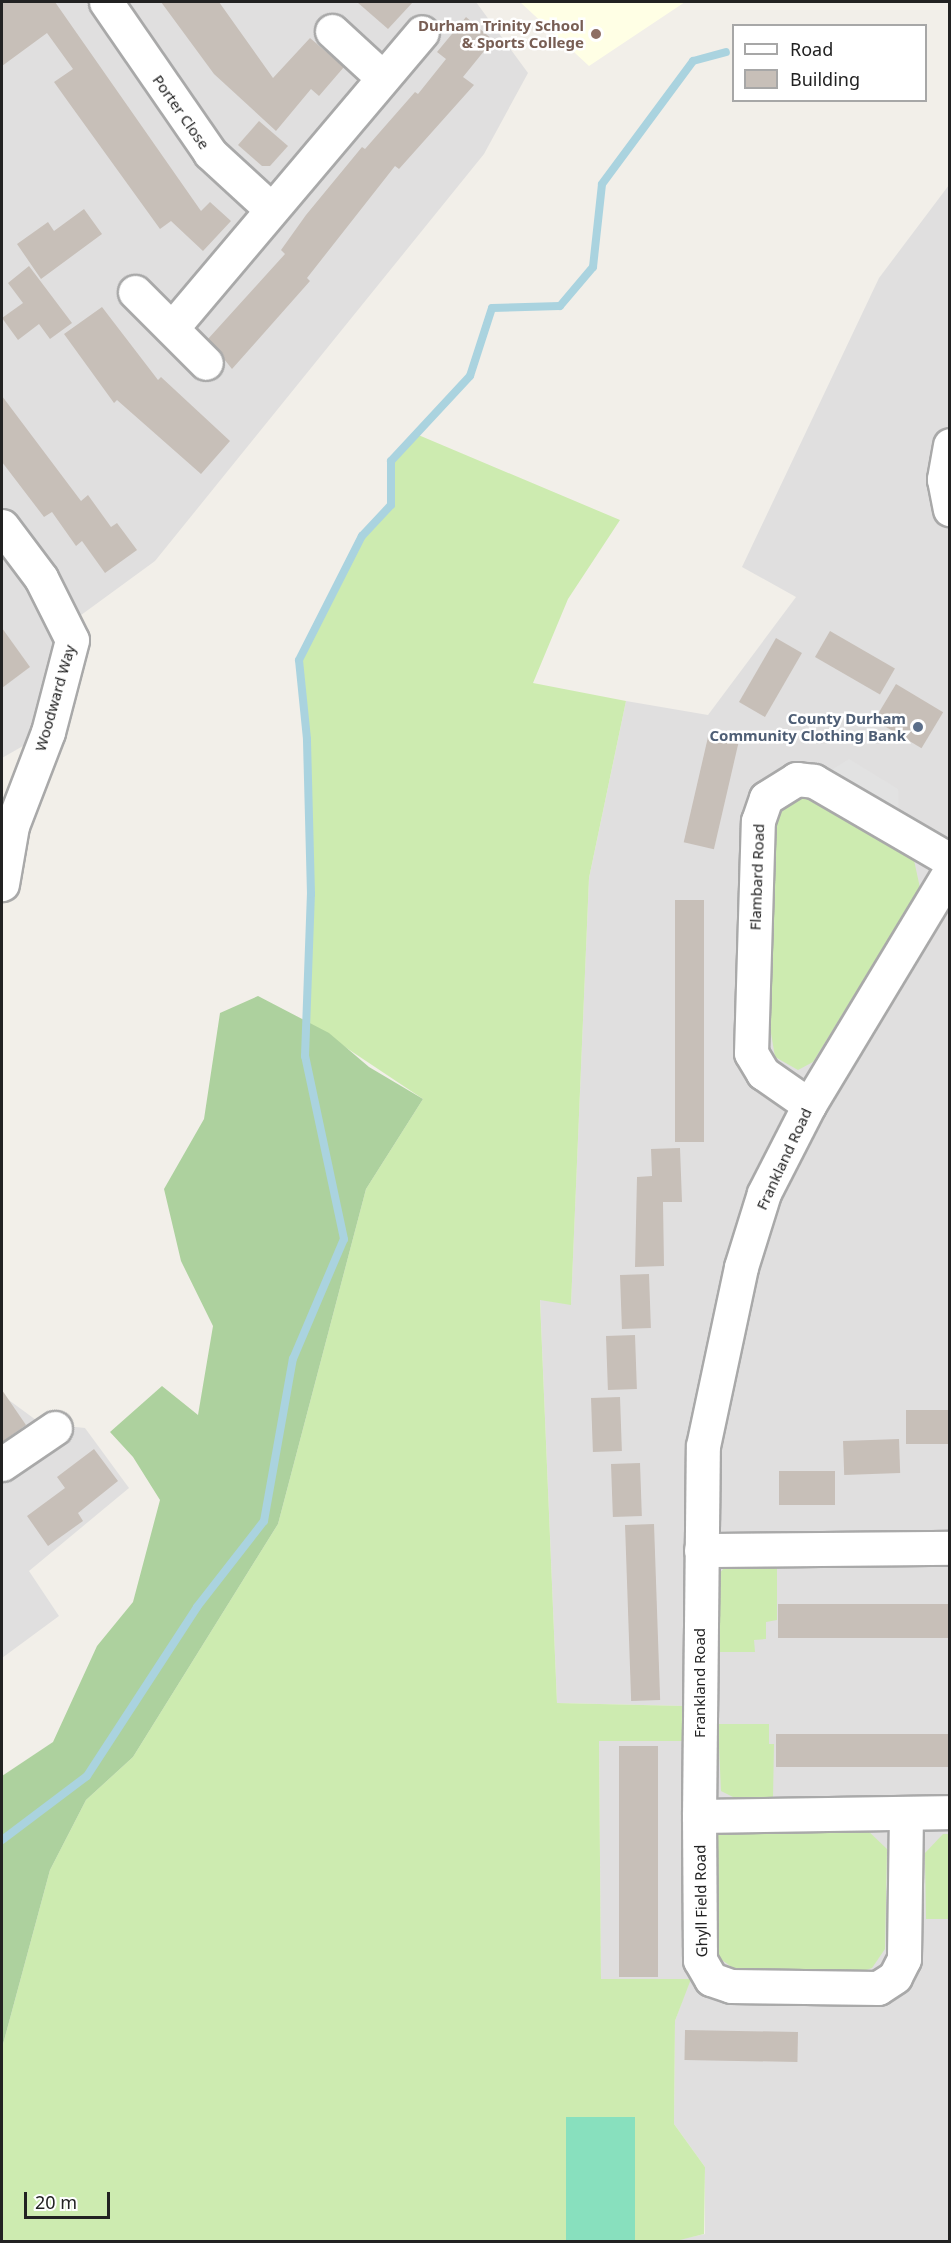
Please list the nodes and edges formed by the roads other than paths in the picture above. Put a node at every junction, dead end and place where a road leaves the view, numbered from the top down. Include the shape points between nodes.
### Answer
1 (106, 2) edge
2 (332, 30) dead end
3 (422, 32) dead end
4 (383, 78) junction
5 (271, 209) junction
6 (135, 292) dead end
7 (172, 328) junction
8 (206, 363) dead end
9 (950, 445) edge
10 (950, 509) edge
11 (2, 526) edge
12 (950, 860) edge
13 (950, 871) edge
14 (2, 884) edge
15 (809, 1105) junction
16 (55, 1428) dead end
17 (2, 1464) edge
18 (950, 1548) edge
19 (701, 1550) junction
20 (950, 1812) edge
21 (906, 1813) junction
22 (699, 1816) junction

1 - 5 street, Porter Close via 210,153
2 - 4 street
3 - 4 street
4 - 5 street
5 - 7 street
6 - 7 street
7 - 8 street
9 - 10 street via 944,479
11 - 14 street, Woodward Way via 41,578 72,640 48,732 12,826
12 - 15 street, Flambard Road via 814,781 796,779 766,798 758,821 751,1053 764,1073
13 - 15 street, Frankland Road
15 - 19 street, Frankland Road via 764,1193 741,1267 702,1446
16 - 17 street
18 - 19 street
19 - 22 street, Frankland Road
20 - 21 street
21 - 22 street
21 - 22 street, Ghyll Field Road via 904,1959 895,1977 878,1988 731,1986 711,1979 700,1960

